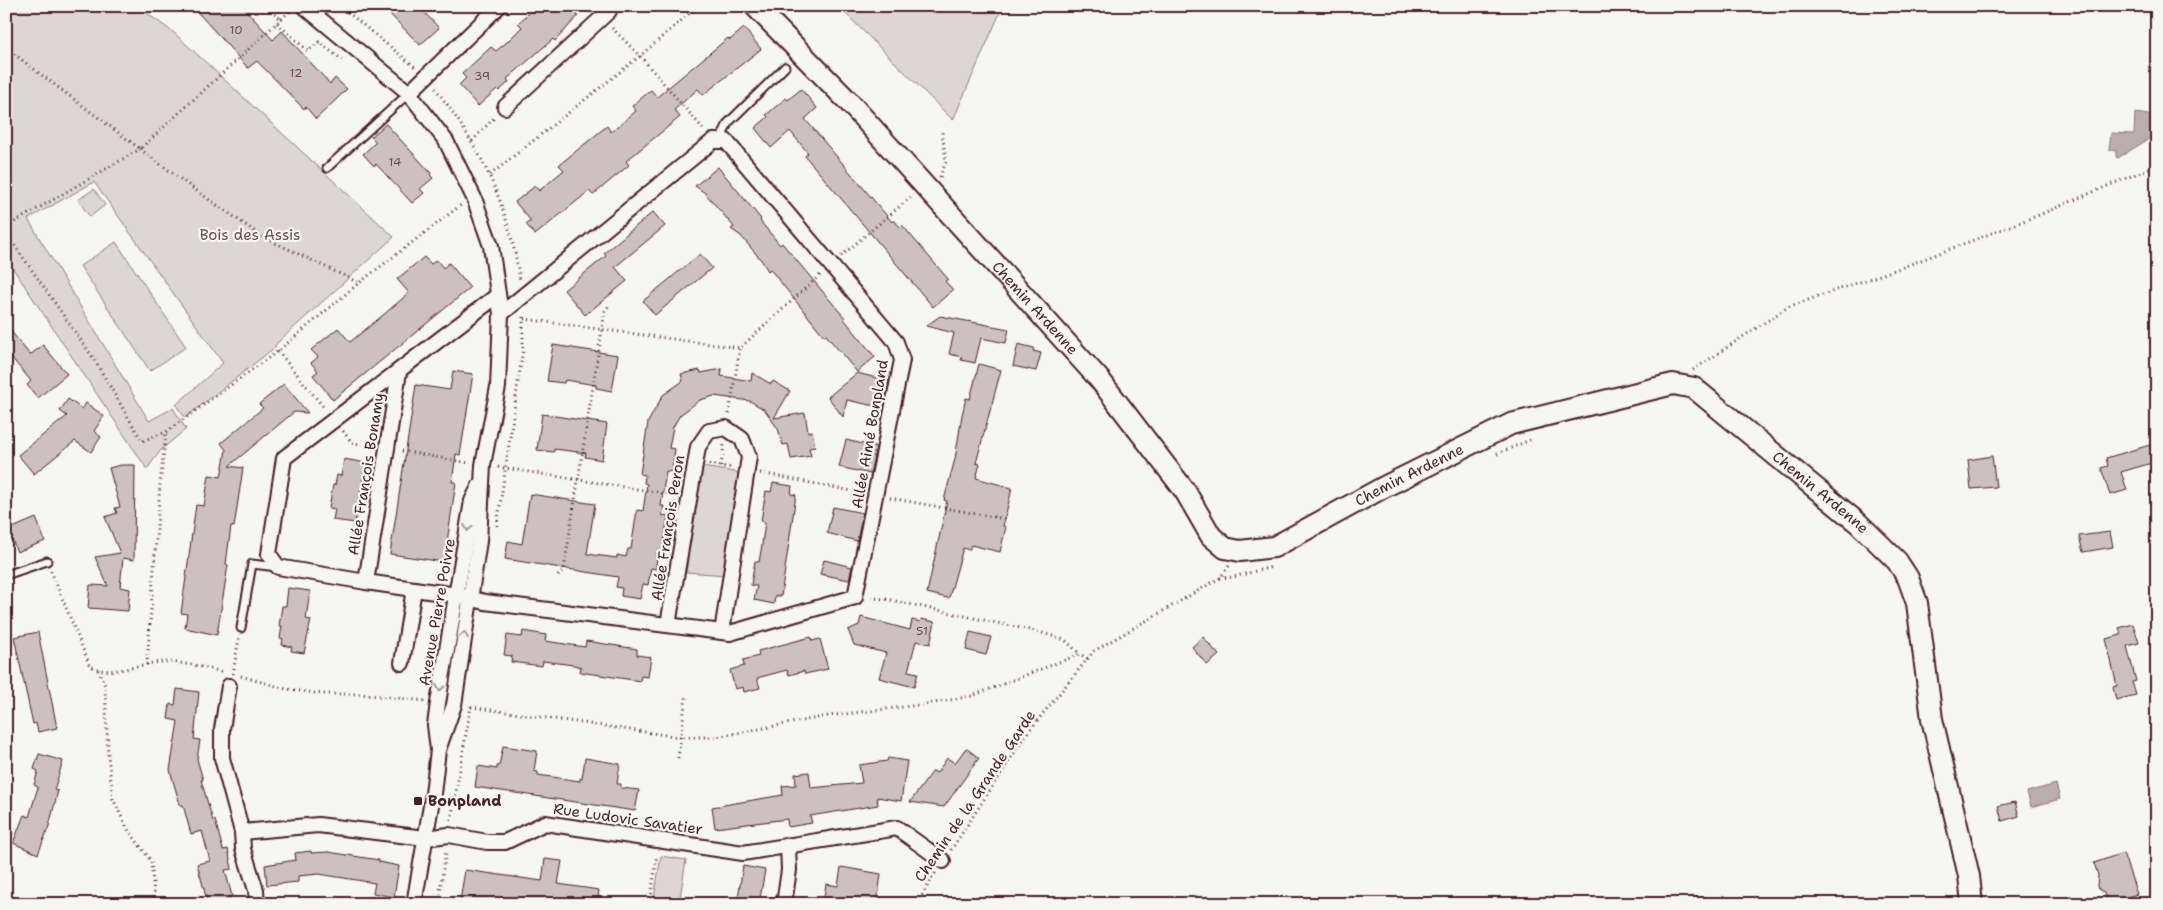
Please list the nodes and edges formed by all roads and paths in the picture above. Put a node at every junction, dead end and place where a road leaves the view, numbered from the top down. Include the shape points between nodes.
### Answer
1 (268, 6) edge
2 (296, 6) edge
3 (304, 6) edge
4 (499, 6) edge
5 (698, 6) edge
6 (755, 6) edge
7 (604, 12) edge
8 (281, 20) junction
9 (277, 23) junction
10 (6, 48) edge
11 (640, 56) junction
12 (349, 66) dead end
13 (786, 67) dead end
14 (409, 93) junction
15 (505, 107) joint
16 (942, 132) dead end
17 (472, 141) dead end
18 (717, 141) junction
19 (140, 149) junction
20 (2157, 165) edge
21 (327, 168) dead end
22 (490, 175) dead end
23 (925, 185) junction
24 (474, 198) junction
25 (6, 227) edge
26 (6, 232) edge
27 (831, 265) junction
28 (359, 283) junction
29 (498, 295) junction
30 (611, 304) dead end
31 (501, 314) junction
32 (524, 318) dead end
33 (602, 329) junction
34 (740, 348) junction
35 (399, 372) junction
36 (1673, 384) junction
37 (726, 428) junction
38 (166, 432) junction
39 (1539, 438) dead end
40 (1496, 454) dead end
41 (696, 461) junction
42 (721, 466) junction
43 (746, 470) junction
44 (876, 496) junction
45 (1005, 519) dead end
46 (47, 561) joint
47 (1274, 566) dead end
48 (278, 567) junction
49 (6, 575) edge
50 (558, 576) dead end
51 (366, 582) junction
52 (414, 589) junction
53 (463, 596) junction
54 (855, 597) junction
55 (668, 625) junction
56 (241, 628) joint
57 (722, 632) junction
58 (1080, 654) junction
59 (1088, 658) junction
60 (402, 663) dead end
61 (147, 664) junction
62 (98, 670) junction
63 (231, 680) junction
64 (686, 696) dead end
65 (428, 702) dead end
66 (471, 707) dead end
67 (680, 737) junction
68 (678, 758) dead end
69 (242, 832) junction
70 (425, 838) junction
71 (659, 839) junction
72 (788, 846) junction
73 (943, 861) junction
74 (155, 904) edge
75 (257, 904) edge
76 (414, 904) edge
77 (650, 904) edge
78 (784, 904) edge
79 (917, 904) edge
80 (1972, 904) edge

1 - 8 path
2 - 8 path
3 - 14 street, Avenue Pierre Poivre
4 - 14 street
5 - 11 path
6 - 23 street, Chemin Ardenne
7 - 11 path
7 - 15 street
8 - 9 path
9 - 12 path via 308,51 320,42
9 - 19 path
10 - 19 path
11 - 18 path
11 - 22 path
13 - 18 lane via 728,123
14 - 21 lane
14 - 24 street, Avenue Pierre Poivre via 446,141
15 - 17 path
16 - 23 path via 946,161 944,171 938,180
18 - 27 street, Allée Aimé Bonpland via 726,141
18 - 31 street
19 - 25 path
19 - 28 path via 263,236
20 - 36 path via 2039,215 1788,307
23 - 27 path
23 - 36 street, Chemin Ardenne via 1100,380 1185,491 1211,536 1225,548 1240,551 1274,547 1511,424
24 - 28 path via 453,210
24 - 29 street, Avenue Pierre Poivre via 491,246
26 - 38 path via 94,359 142,441
27 - 34 path
27 - 44 street, Allée Aimé Bonpland via 896,342 902,360
28 - 38 path via 278,351
29 - 31 street, Avenue Pierre Poivre
29 - 35 street, Allée François Bonamy
30 - 33 path via 606,310
31 - 53 street, Avenue Pierre Poivre via 498,387 482,482 479,541
32 - 33 path
33 - 34 path
33 - 50 path via 564,569
34 - 37 path
35 - 48 street, Allée François Bonamy via 284,458 269,554
35 - 51 street, Allée François Bonamy
36 - 80 street, Chemin Ardenne via 1694,388 1858,523 1897,561 1908,578 1917,603 1932,719 1969,876
37 - 41 street, Allée François Peron via 710,432 698,447
37 - 42 path
37 - 43 street via 742,439 749,457
38 - 61 path
39 - 40 path
41 - 42 path
41 - 55 street, Allée François Peron
42 - 43 path
43 - 44 path
43 - 57 street
44 - 45 path
44 - 54 street, Allée Aimé Bonpland
46 - 49 lane
46 - 62 path via 90,666
47 - 59 path, Chemin de la Grande Garde via 1220,578 1094,651
48 - 51 street
48 - 56 lane via 252,564
51 - 52 street
52 - 53 street
52 - 60 street
53 - 55 street
53 - 70 street, Avenue Pierre Poivre via 454,705 438,750
54 - 57 street via 730,633
54 - 58 path via 886,599 1038,632 1065,640
55 - 57 street
56 - 63 path
58 - 59 path
58 - 67 path via 972,696 828,716 716,737
59 - 73 path, Chemin de la Grande Garde via 1028,732
61 - 62 path
61 - 63 path via 192,665
62 - 74 path via 105,685 113,799 127,828 151,860
63 - 65 path via 322,694 361,694
63 - 69 street via 222,729 222,758
64 - 67 path
66 - 67 path
67 - 68 path
69 - 70 street, Rue Ludovic Savatier via 318,825
69 - 75 street
70 - 71 street, Rue Ludovic Savatier via 449,835 505,842 545,822
70 - 76 street, Avenue Pierre Poivre
71 - 72 street, Rue Ludovic Savatier via 744,853
71 - 77 path
72 - 73 street, Rue Ludovic Savatier via 897,828
72 - 78 street via 789,870
73 - 79 path, Chemin de la Grande Garde

